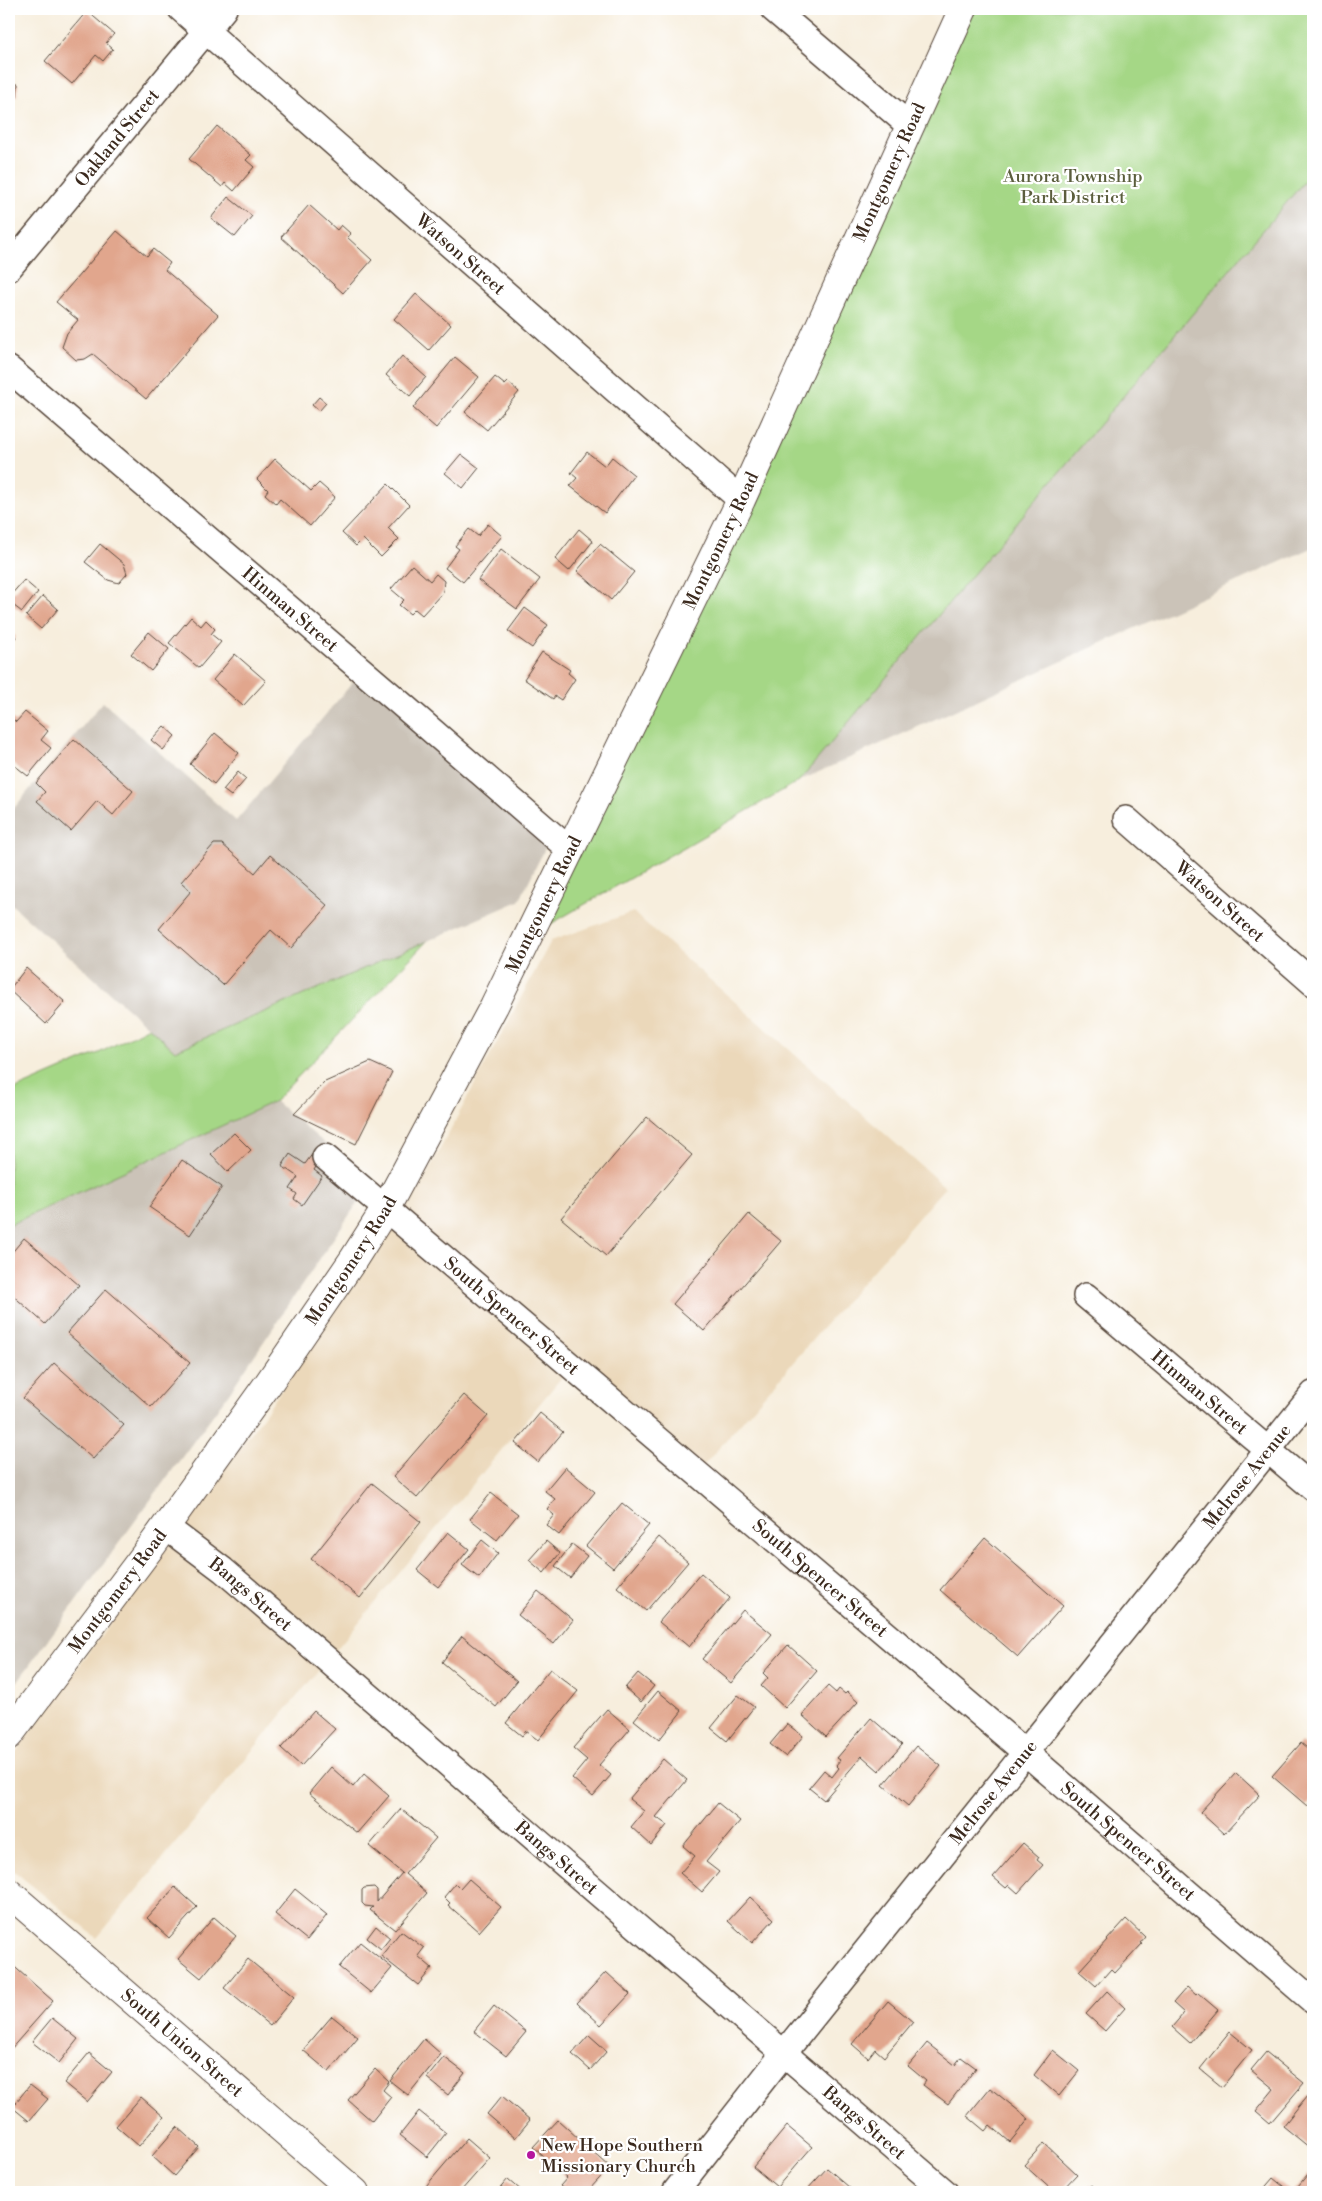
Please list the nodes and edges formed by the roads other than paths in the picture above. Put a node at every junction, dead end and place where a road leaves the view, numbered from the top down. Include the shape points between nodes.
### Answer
1 (181, 9) edge
2 (224, 9) edge
3 (773, 9) edge
4 (963, 9) edge
5 (206, 30) junction
6 (910, 126) junction
7 (9, 268) edge
8 (9, 369) edge
9 (741, 500) junction
10 (1126, 819) dead end
11 (571, 852) junction
12 (1313, 983) edge
13 (325, 1157) dead end
14 (386, 1208) junction
15 (1086, 1296) dead end
16 (1313, 1394) edge
17 (1269, 1449) junction
18 (1313, 1488) edge
19 (166, 1526) junction
20 (9, 1735) edge
21 (1025, 1752) junction
22 (9, 1893) edge
23 (1313, 2001) edge
24 (784, 2053) junction
25 (355, 2192) edge
26 (675, 2192) edge
27 (945, 2192) edge

1 - 5 street, Watson Street
2 - 5 street, Oakland Street
3 - 6 street
4 - 6 street, Montgomery Road
5 - 7 street, Oakland Street
5 - 9 street, Watson Street
6 - 9 street, Montgomery Road
8 - 11 street, Hinman Street
9 - 11 street, Montgomery Road
10 - 12 street, Watson Street
11 - 14 street, Montgomery Road via 494,1006
13 - 14 street, South Spencer Street
14 - 19 street, Montgomery Road via 332,1291
14 - 21 street, South Spencer Street
15 - 17 street, Hinman Street
16 - 17 street, Melrose Avenue
17 - 18 street, Hinman Street
17 - 21 street, Melrose Avenue
19 - 20 street, Montgomery Road
19 - 24 street, Bangs Street via 223,1570
21 - 23 street, South Spencer Street
21 - 24 street, Melrose Avenue
22 - 25 street, South Union Street
24 - 26 street, Melrose Avenue
24 - 27 street, Bangs Street

